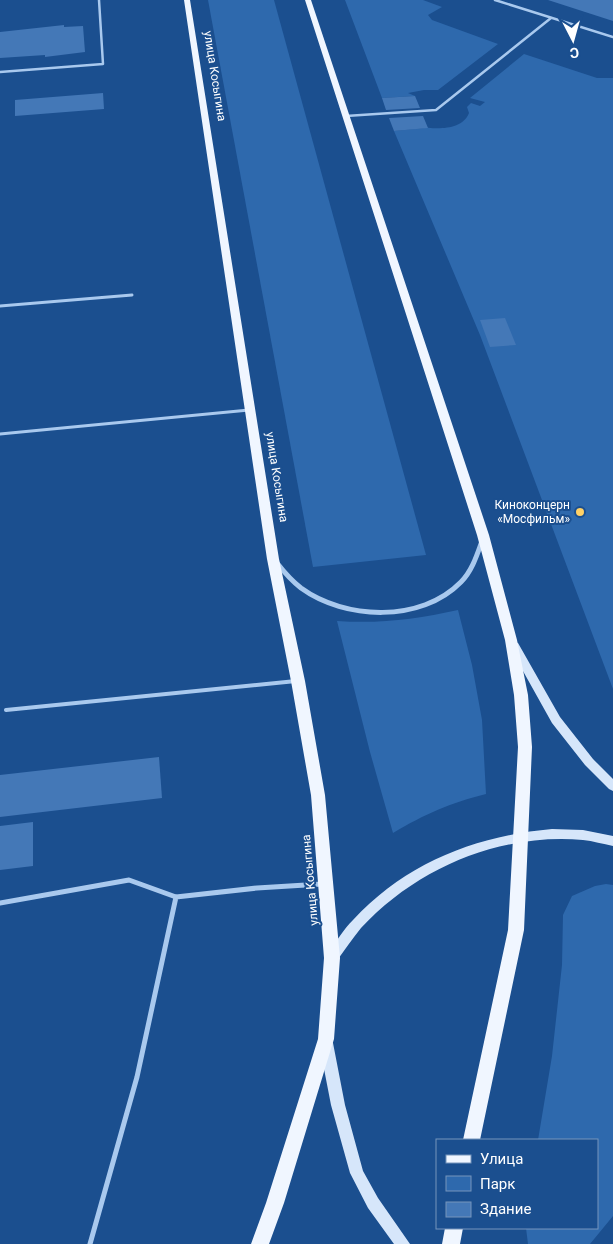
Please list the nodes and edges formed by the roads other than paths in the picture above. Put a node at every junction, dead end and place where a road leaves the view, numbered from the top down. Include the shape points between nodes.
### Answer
1 (99, 0) edge
2 (187, 0) edge
3 (308, 0) edge
4 (495, 0) edge
5 (551, 18) junction
6 (613, 37) edge
7 (0, 72) edge
8 (346, 116) junction
9 (132, 295) dead end
10 (0, 306) edge
11 (250, 410) junction
12 (0, 434) edge
13 (483, 535) junction
14 (273, 559) junction
15 (511, 640) junction
16 (298, 681) junction
17 (6, 710) dead end
18 (613, 786) edge
19 (522, 837) junction
20 (613, 841) edge
21 (327, 884) junction
22 (176, 897) junction
23 (0, 903) edge
24 (332, 958) junction
25 (326, 1039) junction
26 (472, 1139) edge
27 (454, 1229) edge
28 (90, 1244) edge
29 (260, 1244) edge
30 (403, 1244) edge
31 (451, 1244) edge

1 - 7 lane via 103,64
2 - 11 main road, улица Косыгина
3 - 8 main road
4 - 5 lane
5 - 6 lane
5 - 8 lane via 436,110
8 - 13 main road
9 - 10 lane
11 - 12 lane
11 - 14 main road, улица Косыгина
13 - 14 street via 477,558 460,583 432,602 396,611 357,611 321,600 293,582
13 - 15 main road
14 - 16 main road, улица Косыгина
15 - 18 main road via 556,720
15 - 19 main road via 522,694 525,747
16 - 17 lane
16 - 21 main road, улица Косыгина via 318,795
19 - 20 main road via 584,835
19 - 24 main road via 450,857 417,874 385,897 357,925
19 - 26 main road via 516,930
21 - 22 lane
21 - 24 main road, улица Косыгина
22 - 23 lane via 129,880
22 - 28 lane via 137,1077
24 - 25 main road, улица Косыгина
25 - 29 main road, улица Косыгина
25 - 30 main road, улица Косыгина via 338,1105 357,1173
27 - 31 main road

